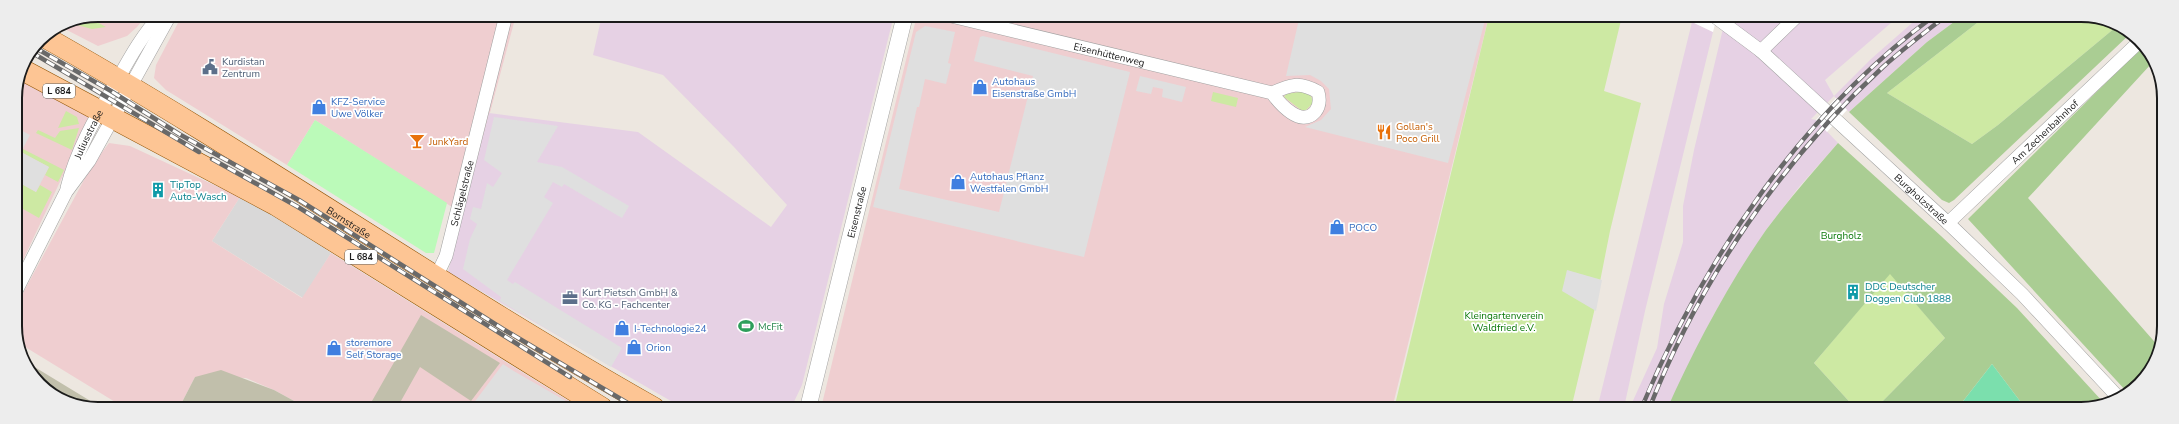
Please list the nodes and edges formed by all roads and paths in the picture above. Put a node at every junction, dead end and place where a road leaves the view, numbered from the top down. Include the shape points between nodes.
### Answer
1 (155, 22) edge
2 (165, 22) edge
3 (504, 22) edge
4 (903, 22) edge
5 (976, 22) edge
6 (1722, 22) edge
7 (1791, 22) edge
8 (50, 40) edge
9 (2136, 45) edge
10 (1762, 51) junction
11 (26, 73) edge
12 (124, 83) junction
13 (1272, 93) dead end
14 (105, 116) junction
15 (1948, 223) junction
16 (436, 277) junction
17 (22, 279) edge
18 (2115, 394) edge
19 (592, 402) edge
20 (644, 402) edge
21 (809, 402) edge

1 - 12 street via 138,43
2 - 12 street
3 - 16 street, Schlägelstraße via 446,256
4 - 21 street, Eisenstraße
5 - 13 street, Eisenhüttenweg
6 - 10 street, Burgholzstraße
7 - 10 street
8 - 12 main road, Bornstraße / L 684
9 - 15 street, Am Zechenbahnhof
10 - 15 street, Burgholzstraße
11 - 14 main road, L 684
12 - 14 street, Juliusstraße
12 - 16 main road, Bornstraße / L 684 via 238,151
14 - 17 street, Juliusstraße via 89,161 66,192
14 - 19 main road, L 684 via 248,188
15 - 18 street, Burgholzstraße via 2022,294
16 - 20 main road, Bornstraße / L 684

